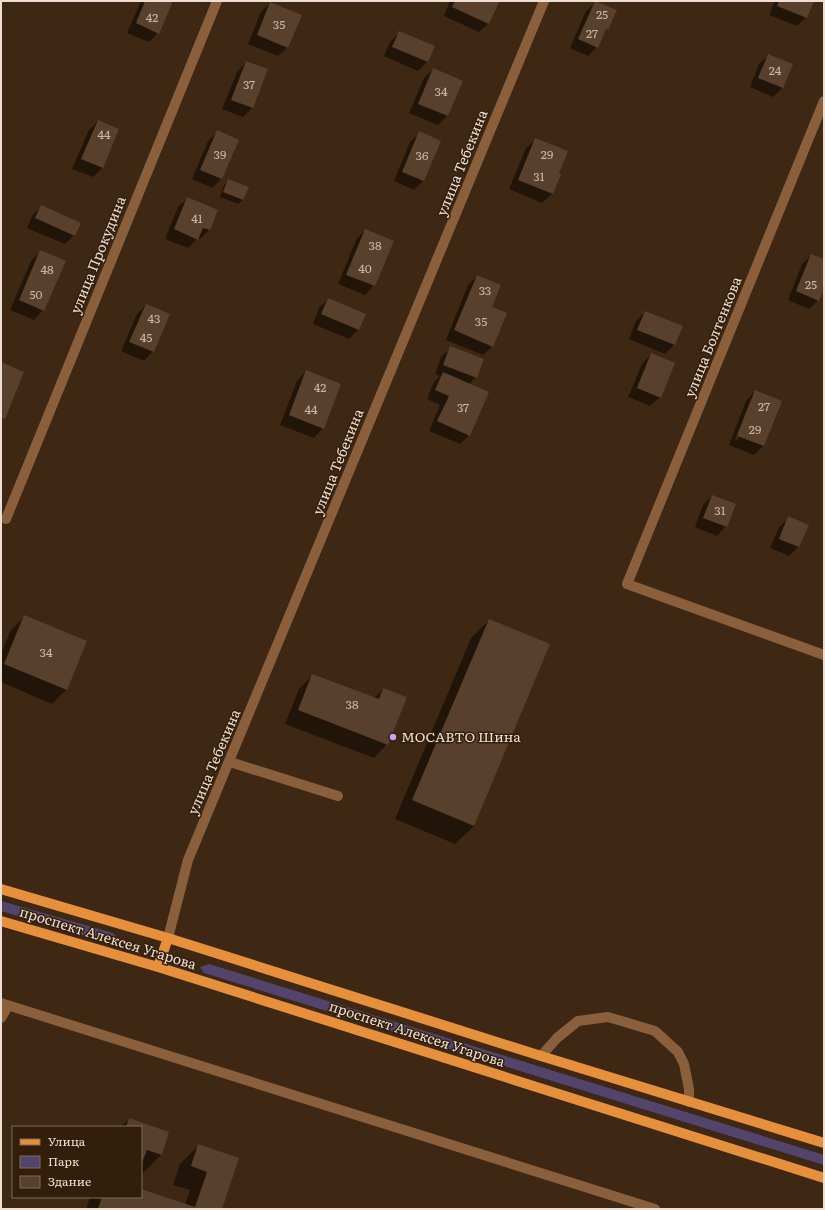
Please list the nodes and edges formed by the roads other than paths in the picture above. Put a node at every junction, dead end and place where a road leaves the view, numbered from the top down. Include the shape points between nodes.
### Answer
1 (217, 1) edge
2 (544, 1) edge
3 (824, 101) edge
4 (6, 519) dead end
5 (824, 655) edge
6 (230, 762) junction
7 (338, 796) dead end
8 (1, 889) edge
9 (1, 921) edge
10 (168, 938) junction
11 (158, 967) junction
12 (4, 1004) edge
13 (1, 1018) edge
14 (541, 1056) junction
15 (689, 1102) junction
16 (824, 1143) edge
17 (824, 1178) edge
18 (655, 1209) edge

1 - 4 street, улица Прокудина
2 - 6 street, улица Тебекина
3 - 5 street, улица Болтенкова via 627,584
6 - 7 street
6 - 10 street, улица Тебекина via 188,860
8 - 10 main road, проспект Алексея Угарова
9 - 11 main road, проспект Алексея Угарова
10 - 11 main road
10 - 14 main road, проспект Алексея Угарова
11 - 17 main road, проспект Алексея Угарова
12 - 13 street
12 - 18 street
14 - 15 main road, проспект Алексея Угарова
14 - 15 street via 557,1038 578,1021 608,1017 656,1032 678,1052 684,1064
15 - 16 main road, проспект Алексея Угарова

